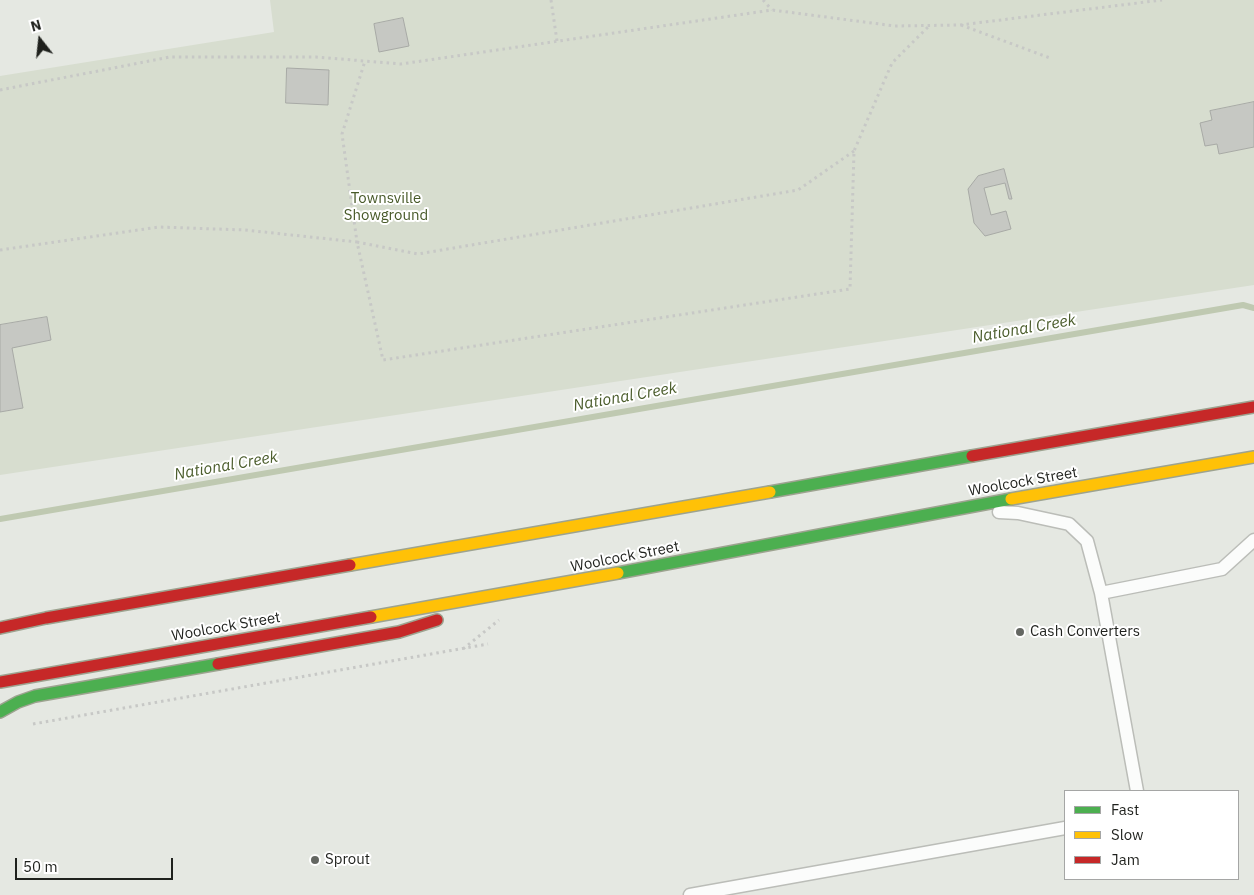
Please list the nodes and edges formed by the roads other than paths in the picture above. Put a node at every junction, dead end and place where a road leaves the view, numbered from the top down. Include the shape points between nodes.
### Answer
1 (1254, 407) edge
2 (1254, 457) edge
3 (949, 510) junction
4 (1254, 540) edge
5 (538, 588) junction
6 (1102, 593) junction
7 (464, 612) dead end
8 (18, 614) dead end
9 (46, 618) junction
10 (445, 618) dead end
11 (0, 628) edge
12 (0, 682) edge
13 (0, 712) edge
14 (1137, 790) edge
15 (1064, 828) edge
16 (690, 895) edge

1 - 9 main road
2 - 3 main road, Woolcock Street
3 - 5 main road, Woolcock Street
3 - 6 lane via 1018,513 1069,524 1087,541
4 - 6 lane via 1222,569
5 - 7 main road
5 - 12 main road, Woolcock Street
6 - 14 lane
8 - 9 main road
9 - 11 main road
10 - 13 main road via 399,632 35,696
15 - 16 lane

